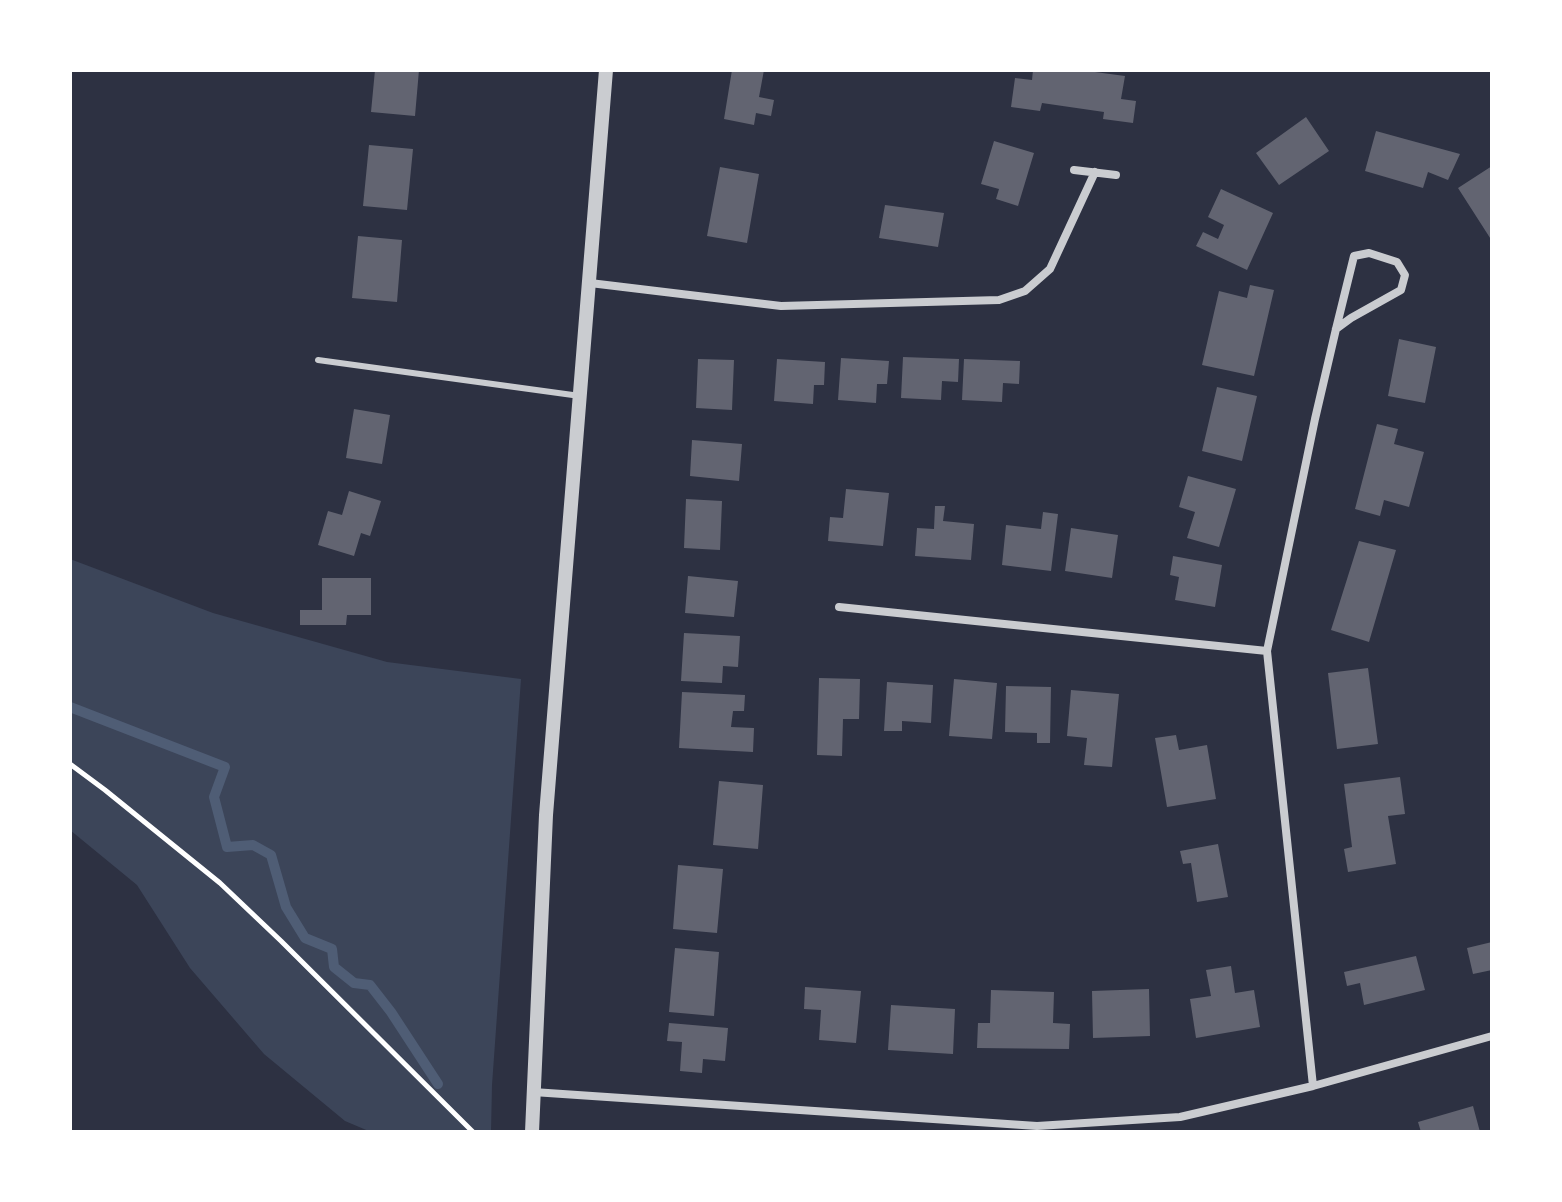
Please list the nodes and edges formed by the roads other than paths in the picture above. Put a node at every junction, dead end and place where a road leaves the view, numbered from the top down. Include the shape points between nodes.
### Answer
1 (606, 70) edge
2 (1074, 170) dead end
3 (1095, 172) junction
4 (1116, 175) dead end
5 (590, 283) junction
6 (1336, 329) junction
7 (318, 360) dead end
8 (580, 396) junction
9 (839, 607) dead end
10 (1267, 651) junction
11 (1492, 1036) edge
12 (1313, 1086) junction
13 (533, 1092) junction
14 (532, 1132) edge

1 - 5 street
2 - 3 street
3 - 4 street
3 - 5 street via 1050,269 1025,291 999,300 781,306
5 - 8 street
6 - 6 street via 1401,290 1405,275 1397,262 1369,253 1354,256
6 - 10 street
7 - 8 lane
8 - 13 street via 546,815
9 - 10 street
10 - 12 street
11 - 12 street
12 - 13 street via 1180,1117 1037,1126
13 - 14 street

